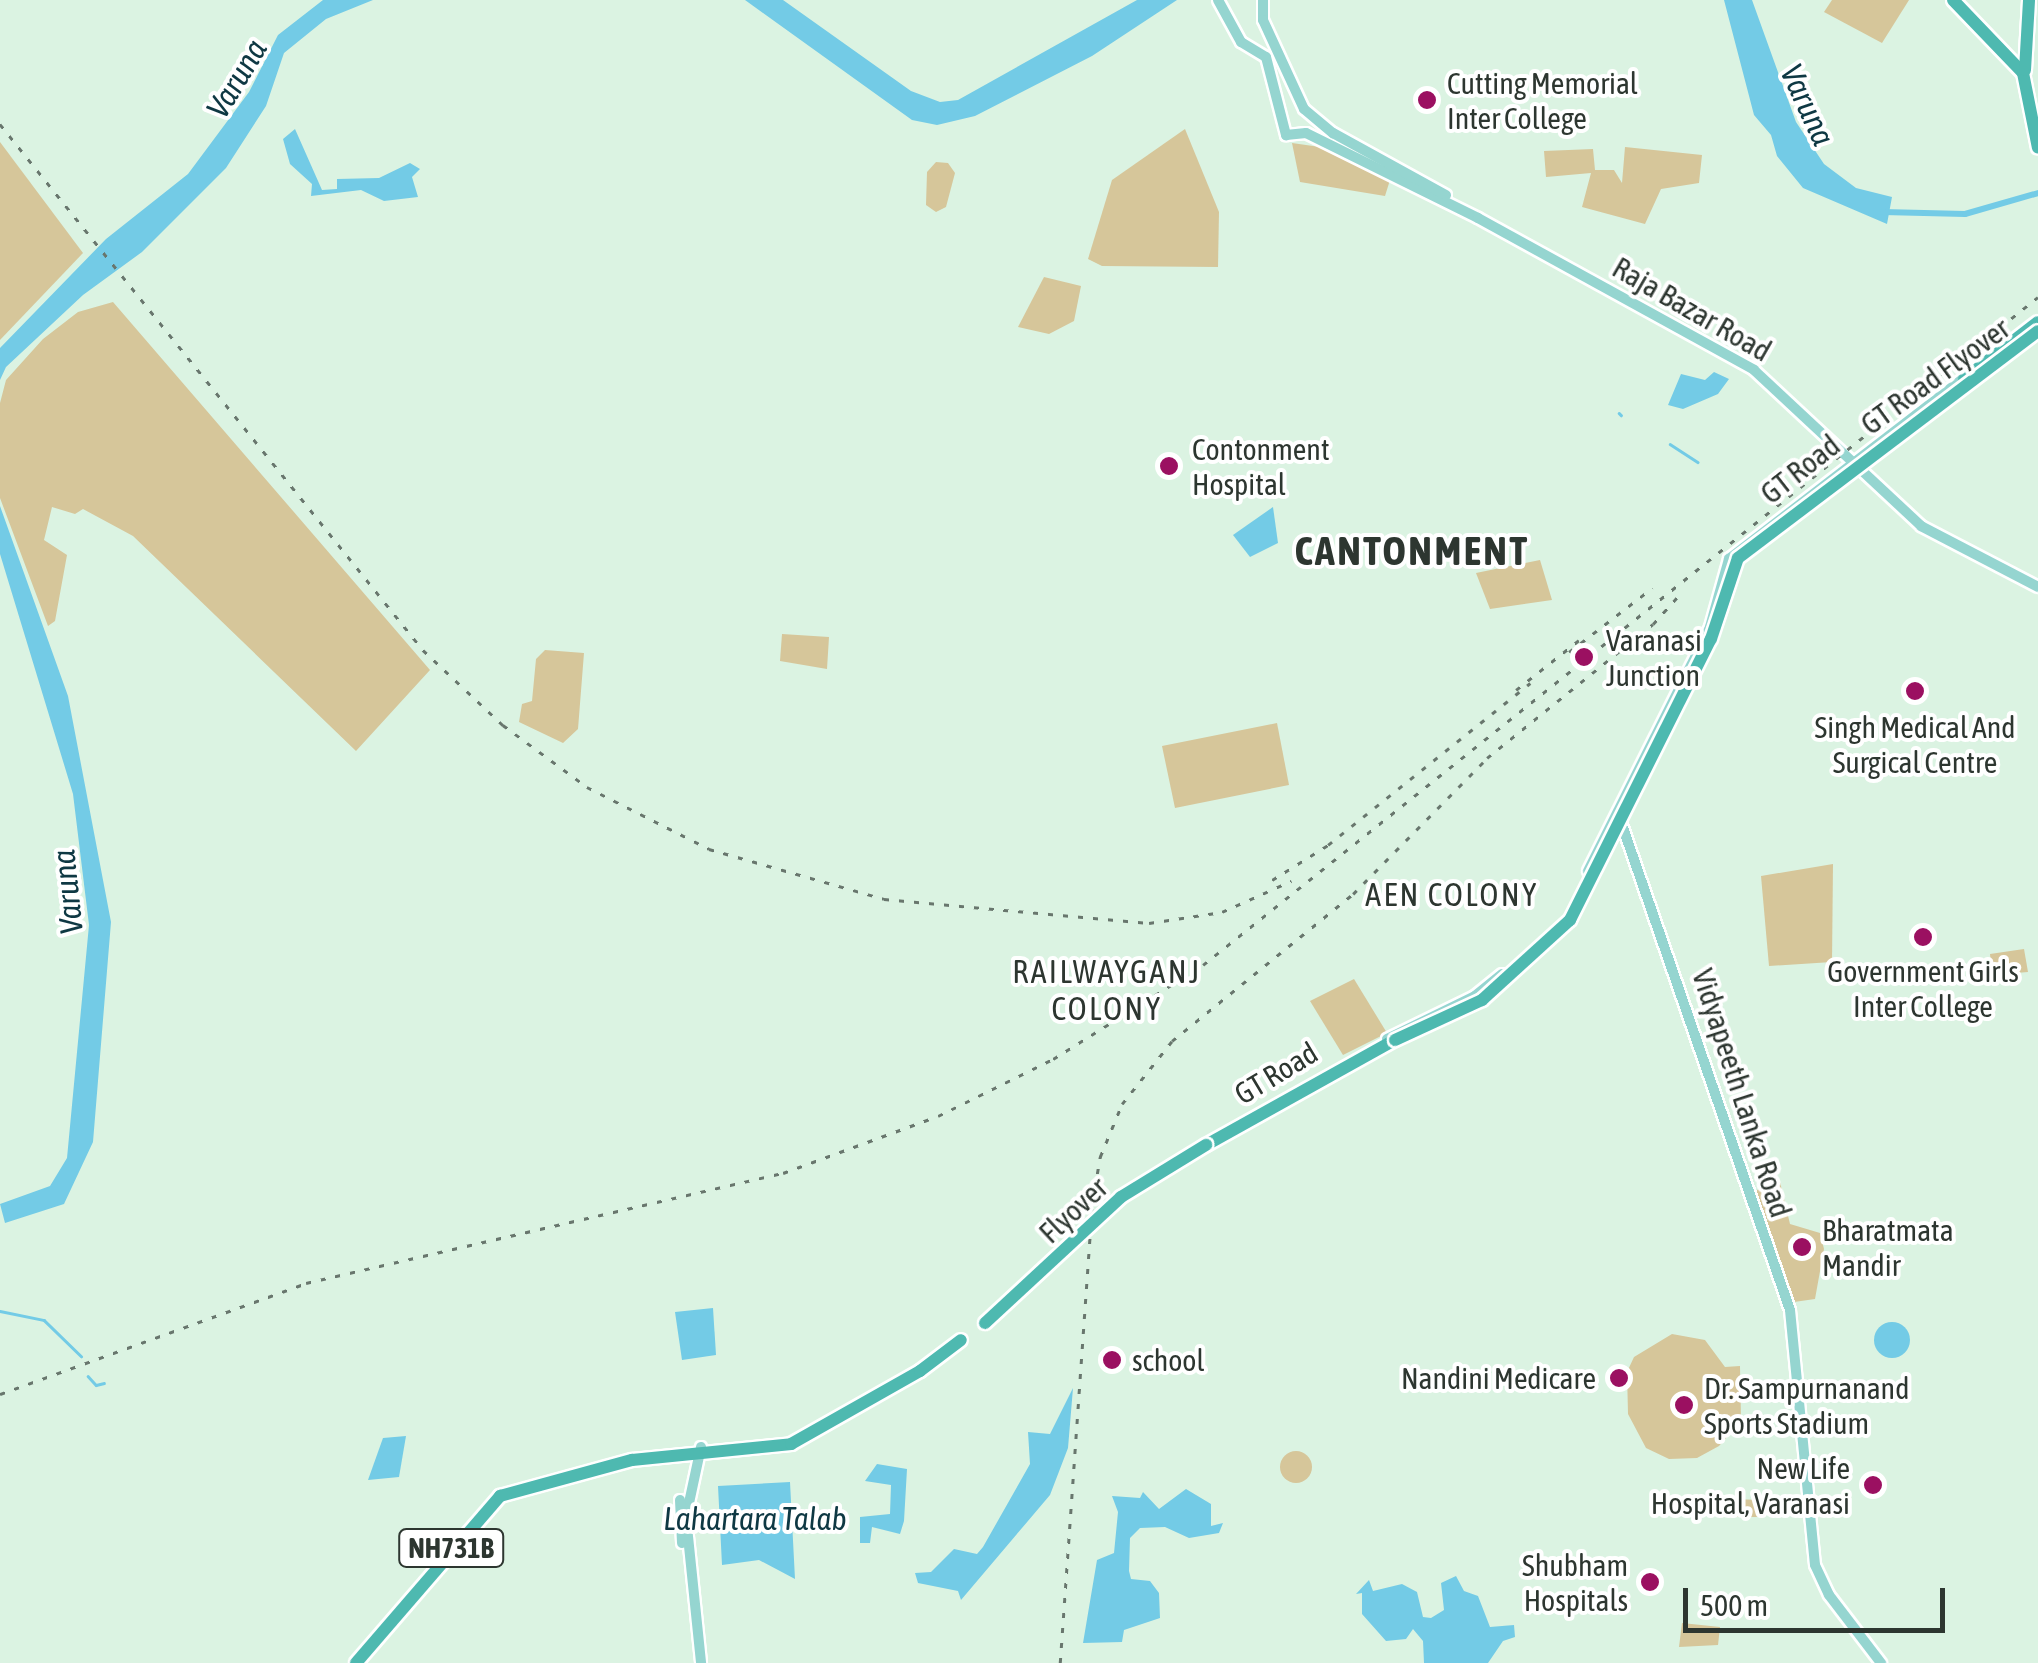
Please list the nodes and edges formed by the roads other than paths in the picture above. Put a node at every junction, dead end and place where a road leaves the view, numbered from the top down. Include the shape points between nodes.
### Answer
1 (1218, 0) edge
2 (1263, 0) edge
3 (1955, 0) edge
4 (2027, 0) edge
5 (2025, 71) junction
6 (2038, 128) edge
7 (2038, 148) edge
8 (1452, 202) junction
9 (2038, 322) edge
10 (2038, 334) edge
11 (1967, 377) junction
12 (1859, 462) junction
13 (2038, 585) edge
14 (1620, 824) junction
15 (1628, 847) junction
16 (1608, 848) junction
17 (1646, 896) junction
18 (1391, 1039) junction
19 (1211, 1142) joint
20 (696, 1449) junction
21 (353, 1663) edge
22 (699, 1663) edge
23 (1878, 1663) edge

1 - 8 main road via 1235,35 1266,57 1286,135 1306,133
2 - 8 main road via 1263,20 1304,109
3 - 5 highway
3 - 7 highway via 2022,73
4 - 5 highway
5 - 6 highway
8 - 12 main road, Raja Bazar Road via 1757,367
9 - 11 highway, GT Road
10 - 12 main road, GT Road
10 - 18 highway, GT Road Flyover, bridge via 1738,558 1711,639 1570,920 1482,1000
11 - 12 main road, GT Road
11 - 18 highway, GT Road Flyover, bridge via 1735,556 1707,638 1567,918 1479,997
12 - 13 main road, Raja Bazar Road via 1925,525
12 - 14 main road, GT Road via 1743,558 1718,634
12 - 18 main road, GT Road via 1728,559 1710,627 1568,914 1476,996
14 - 15 main road, Vidyapeeth Lanka Road
14 - 16 main road, GT Road
14 - 17 main road, Vidyapeeth Lanka Road
15 - 16 main road
15 - 17 main road, Vidyapeeth Lanka Road
16 - 18 main road, GT Road via 1569,926 1533,959 1482,1002
17 - 23 main road, Vidyapeeth Lanka Road via 1788,1320 1810,1566 1841,1622
18 - 19 highway, GT Road
19 - 20 highway, Flyover, bridge via 1120,1198 980,1327 798,1441
20 - 21 highway, NH731B via 609,1462 500,1496
20 - 22 main road via 686,1517
20 - 22 main road via 679,1518

